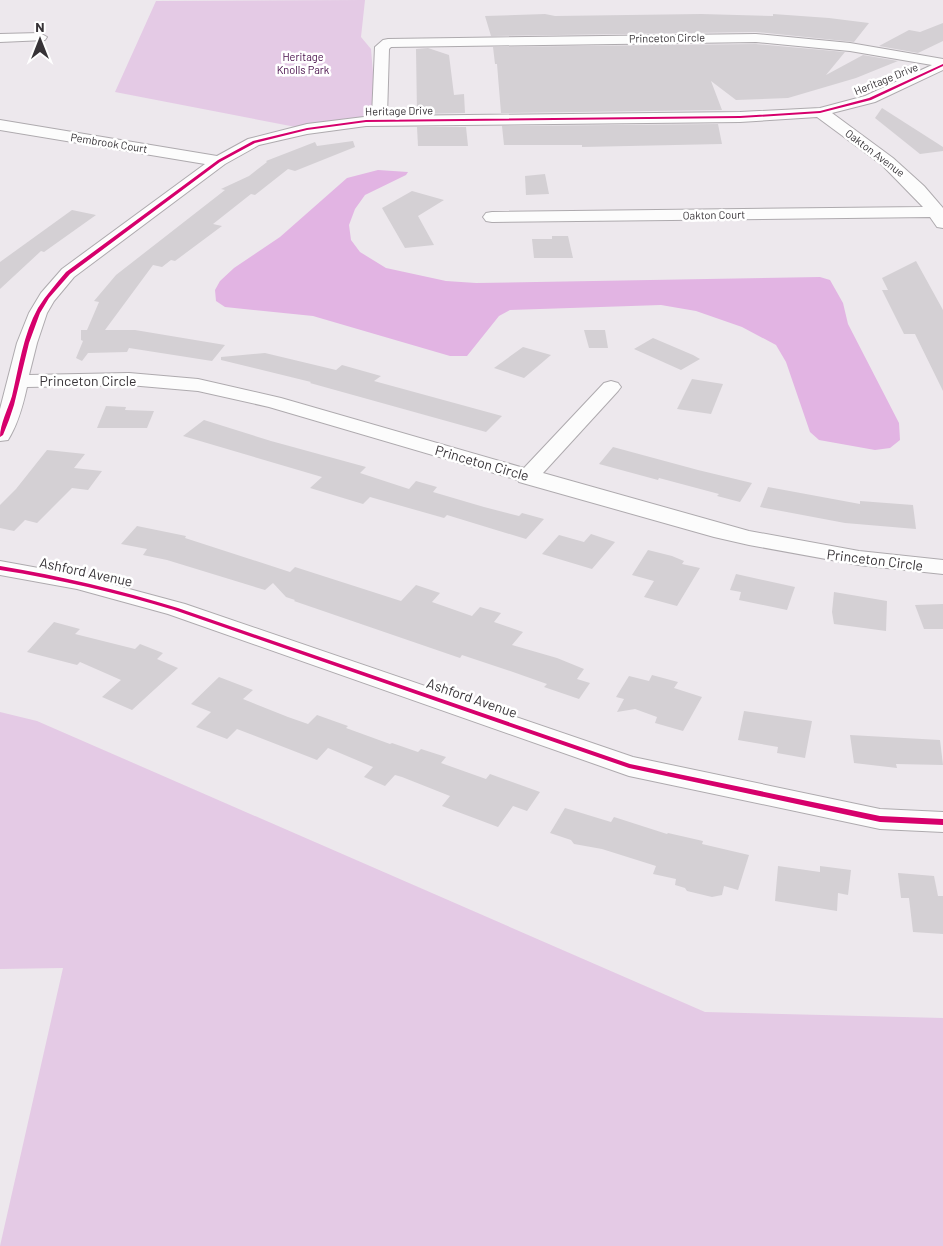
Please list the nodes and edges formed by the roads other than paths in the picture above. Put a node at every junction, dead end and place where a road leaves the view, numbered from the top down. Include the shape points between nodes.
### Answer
1 (40, 37) dead end
2 (0, 38) edge
3 (943, 64) edge
4 (820, 112) junction
5 (379, 121) junction
6 (0, 124) edge
7 (219, 161) junction
8 (492, 217) dead end
9 (940, 218) edge
10 (19, 382) junction
11 (611, 388) dead end
12 (0, 435) edge
13 (527, 477) junction
14 (943, 567) edge
15 (0, 568) edge
16 (943, 822) edge

1 - 2 street
3 - 4 street, Heritage Drive via 870,99
3 - 5 street, Princeton Circle via 844,46 756,38 388,42 382,47
4 - 5 street, Heritage Drive via 740,117
4 - 9 street, Oakton Avenue via 905,175
5 - 7 street, Heritage Drive via 307,129 254,142
6 - 7 street, Pembrook Court
7 - 10 street, Heritage Drive via 68,273 34,321
8 - 9 street, Oakton Court
10 - 12 street, Heritage Drive
10 - 13 street, Princeton Circle via 129,379 198,385 274,402
11 - 13 street
13 - 14 street, Princeton Circle via 787,547 851,558
15 - 16 street, Ashford Avenue via 57,577 148,600 629,766 880,819

